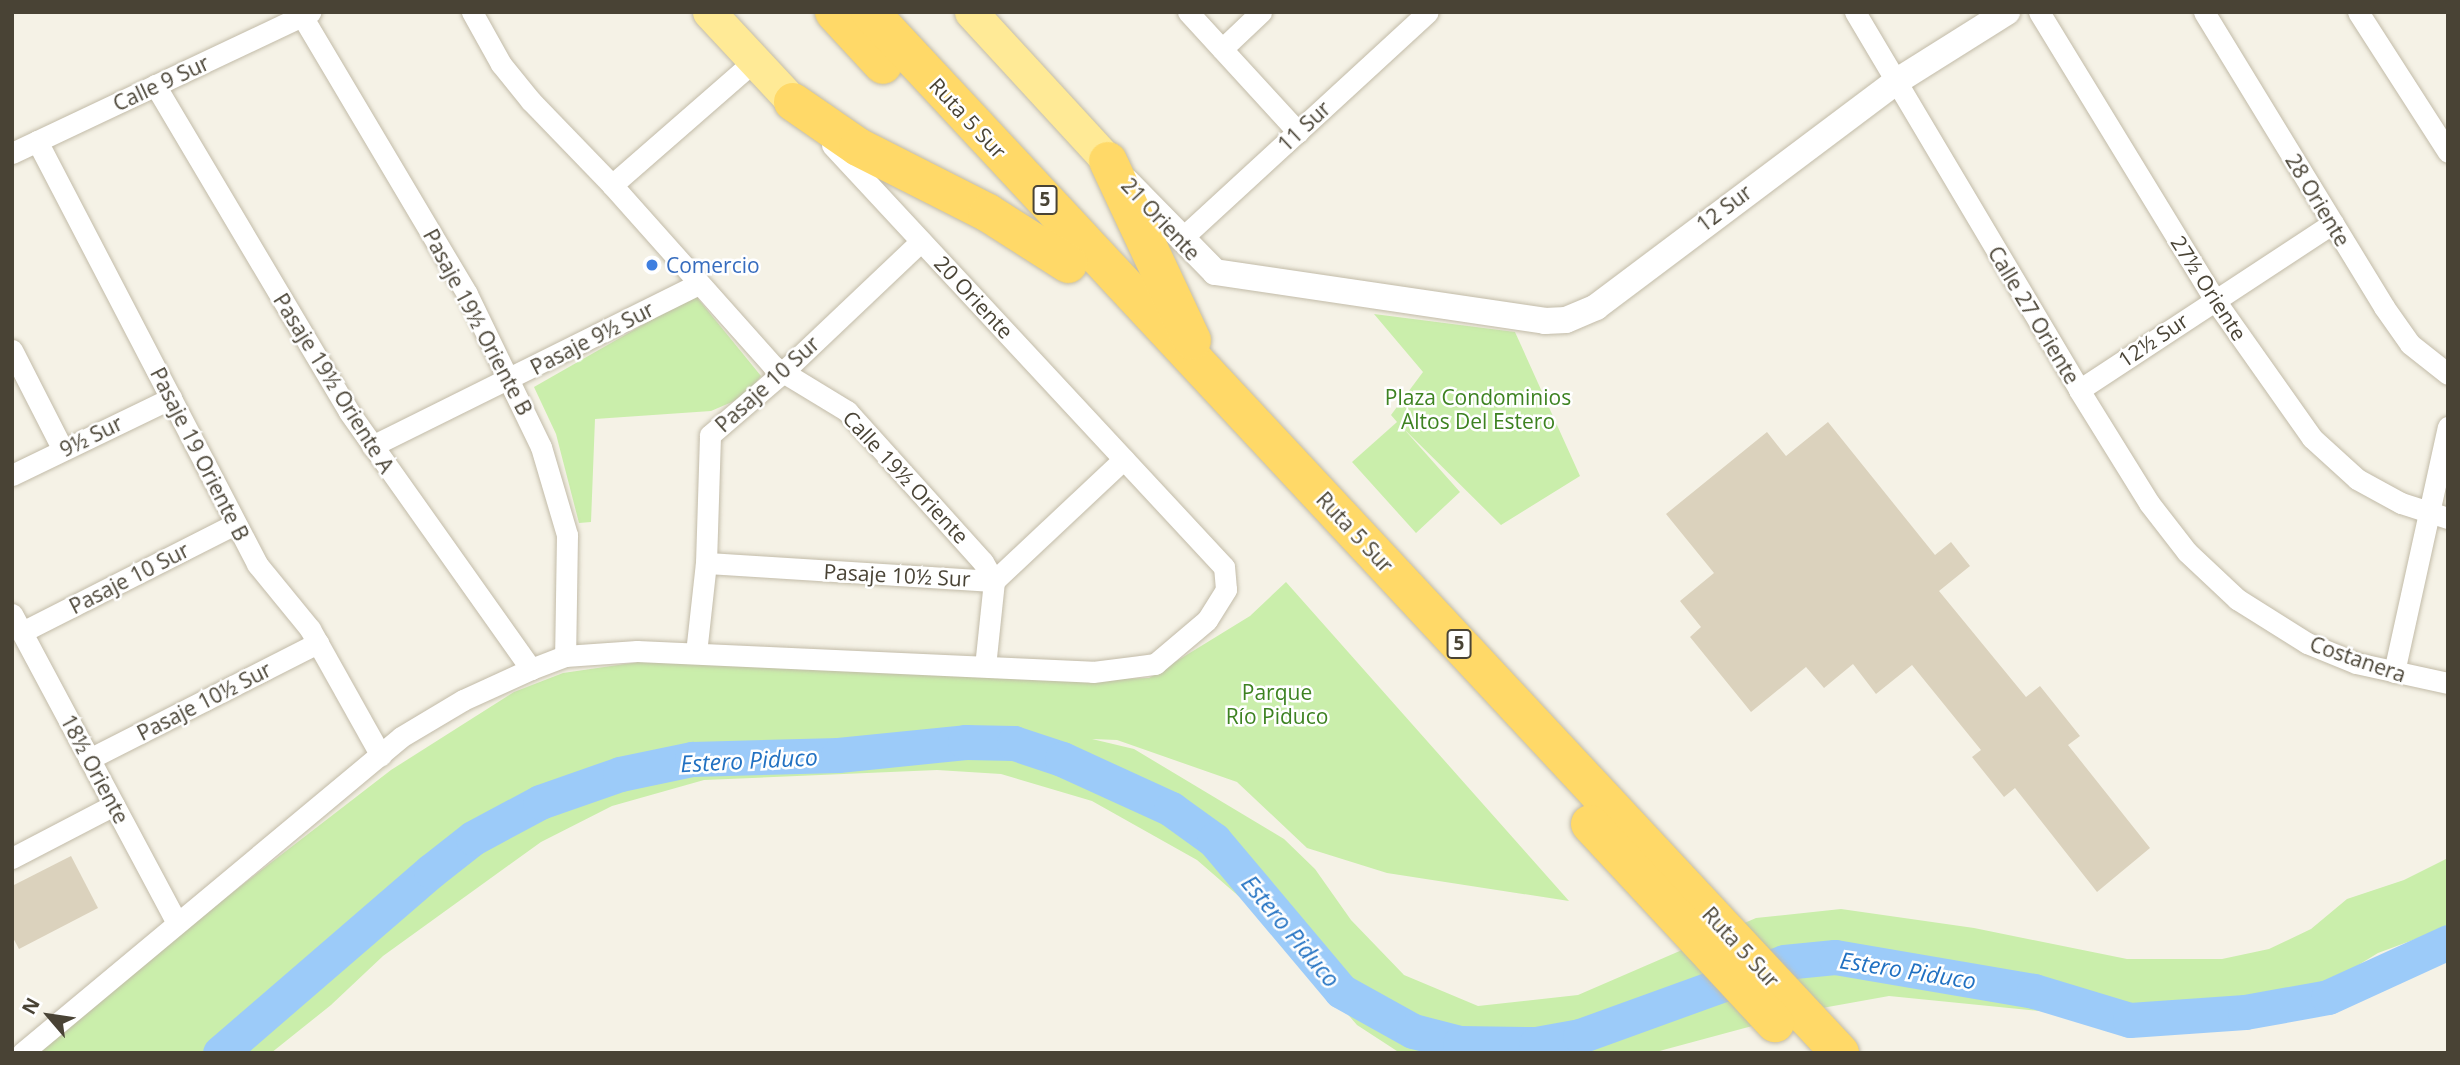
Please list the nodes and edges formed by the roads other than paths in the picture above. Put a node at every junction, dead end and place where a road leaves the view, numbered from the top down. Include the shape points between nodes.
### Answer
1 (472, 12) edge
2 (709, 12) edge
3 (834, 12) edge
4 (870, 12) edge
5 (971, 12) edge
6 (1188, 12) edge
7 (1261, 12) edge
8 (1428, 12) edge
9 (1855, 12) edge
10 (2007, 12) edge
11 (2039, 12) edge
12 (2204, 12) edge
13 (2358, 12) edge
14 (306, 14) edge
15 (1222, 49) junction
16 (754, 61) junction
17 (1898, 81) junction
18 (155, 85) junction
19 (793, 102) junction
20 (1298, 131) junction
21 (37, 141) junction
22 (2448, 152) edge
23 (12, 153) edge
24 (1108, 161) junction
25 (612, 184) junction
26 (2333, 223) junction
27 (1181, 239) junction
28 (921, 241) junction
29 (1068, 264) junction
30 (698, 284) junction
31 (2214, 299) junction
32 (1418, 301) joint
33 (12, 350) edge
34 (782, 374) junction
35 (2448, 374) edge
36 (510, 379) junction
37 (1220, 387) junction
38 (2079, 390) junction
39 (170, 398) junction
40 (2448, 427) edge
41 (372, 446) junction
42 (63, 450) junction
43 (1124, 459) junction
44 (12, 475) edge
45 (2438, 516) edge
46 (235, 524) junction
47 (706, 563) junction
48 (994, 580) junction
49 (2237, 599) joint
50 (17, 623) edge
51 (318, 643) junction
52 (696, 653) junction
53 (565, 656) junction
54 (985, 666) junction
55 (531, 669) junction
56 (2394, 672) junction
57 (2448, 683) edge
58 (381, 756) junction
59 (89, 759) junction
60 (114, 806) junction
61 (12, 858) edge
62 (1682, 904) junction
63 (177, 923) junction
64 (1816, 1047) edge
65 (22, 1053) edge

1 - 25 street, Calle 19½ Oriente via 512,79
2 - 16 main road, 20 Oriente
3 - 29 highway, Ruta 5 Sur / 5
4 - 37 highway, Ruta 5 Sur / 5
5 - 24 main road, 21 Oriente
6 - 15 street
7 - 15 street
8 - 20 street, 11 Sur
9 - 17 street, Calle 27 Oriente
10 - 17 street, 12 Sur
11 - 31 street, 27½ Oriente
12 - 26 street, 28 Oriente
13 - 22 street
14 - 18 street, Calle 9 Sur
14 - 36 street, Pasaje 19½ Oriente B
15 - 20 street
16 - 19 main road, 20 Oriente
16 - 25 street
17 - 32 street, 12 Sur via 1587,313 1545,321
17 - 38 street, Calle 27 Oriente
18 - 21 street, Calle 9 Sur
18 - 41 street, Pasaje 19½ Oriente A
19 - 28 street, 20 Oriente
19 - 29 highway via 867,152 988,213
20 - 27 street, 11 Sur
21 - 23 street, Calle 9 Sur
21 - 39 street, Pasaje 19 Oriente B
24 - 27 street, 21 Oriente
24 - 37 highway via 1181,319
25 - 30 street, Calle 19½ Oriente
26 - 31 street, 12½ Sur
26 - 35 street, 28 Oriente via 2406,338
27 - 32 street, 21 Oriente via 1215,272
28 - 34 street, Pasaje 10 Sur
28 - 43 street, 20 Oriente
29 - 62 highway, Ruta 5 Sur / 5
30 - 34 street, Calle 19½ Oriente
30 - 36 street, Pasaje 9½ Sur
31 - 38 street, 12½ Sur
31 - 45 street, 27½ Oriente via 2291,411 2332,458 2357,479
33 - 42 street
34 - 47 street, Pasaje 10 Sur via 715,428 707,441
34 - 48 street, Calle 19½ Oriente via 847,411 983,562
36 - 41 street, Pasaje 9½ Sur
36 - 53 street, Pasaje 19½ Oriente B via 549,467 562,512 569,562
37 - 62 highway, Ruta 5 Sur / 5
38 - 49 street, Calle 27 Oriente via 2167,528
39 - 42 street, 9½ Sur
39 - 46 street, Pasaje 19 Oriente B
40 - 45 street
41 - 55 street, Pasaje 19½ Oriente A
42 - 44 street, 9½ Sur
43 - 48 street, Pasaje 10½ Sur
43 - 54 street, 20 Oriente via 1224,567 1226,589 1207,620 1147,667 1093,672
45 - 56 street
46 - 50 street, Pasaje 10 Sur
46 - 51 street, Pasaje 19 Oriente B via 265,577
47 - 48 street, Pasaje 10½ Sur
47 - 52 street, Pasaje 10 Sur
48 - 54 street
49 - 56 street, Costanera via 2307,643
50 - 59 street, 18½ Oriente
51 - 58 street, Pasaje 19 Oriente B
51 - 59 street, Pasaje 10½ Sur
52 - 53 street
52 - 54 street
53 - 55 street
55 - 58 street via 436,715
56 - 57 street, Costanera
58 - 63 street
59 - 60 street, 18½ Oriente
60 - 61 street
60 - 63 street, 18½ Oriente
62 - 64 highway, Ruta 5 Sur / 5
63 - 65 street

